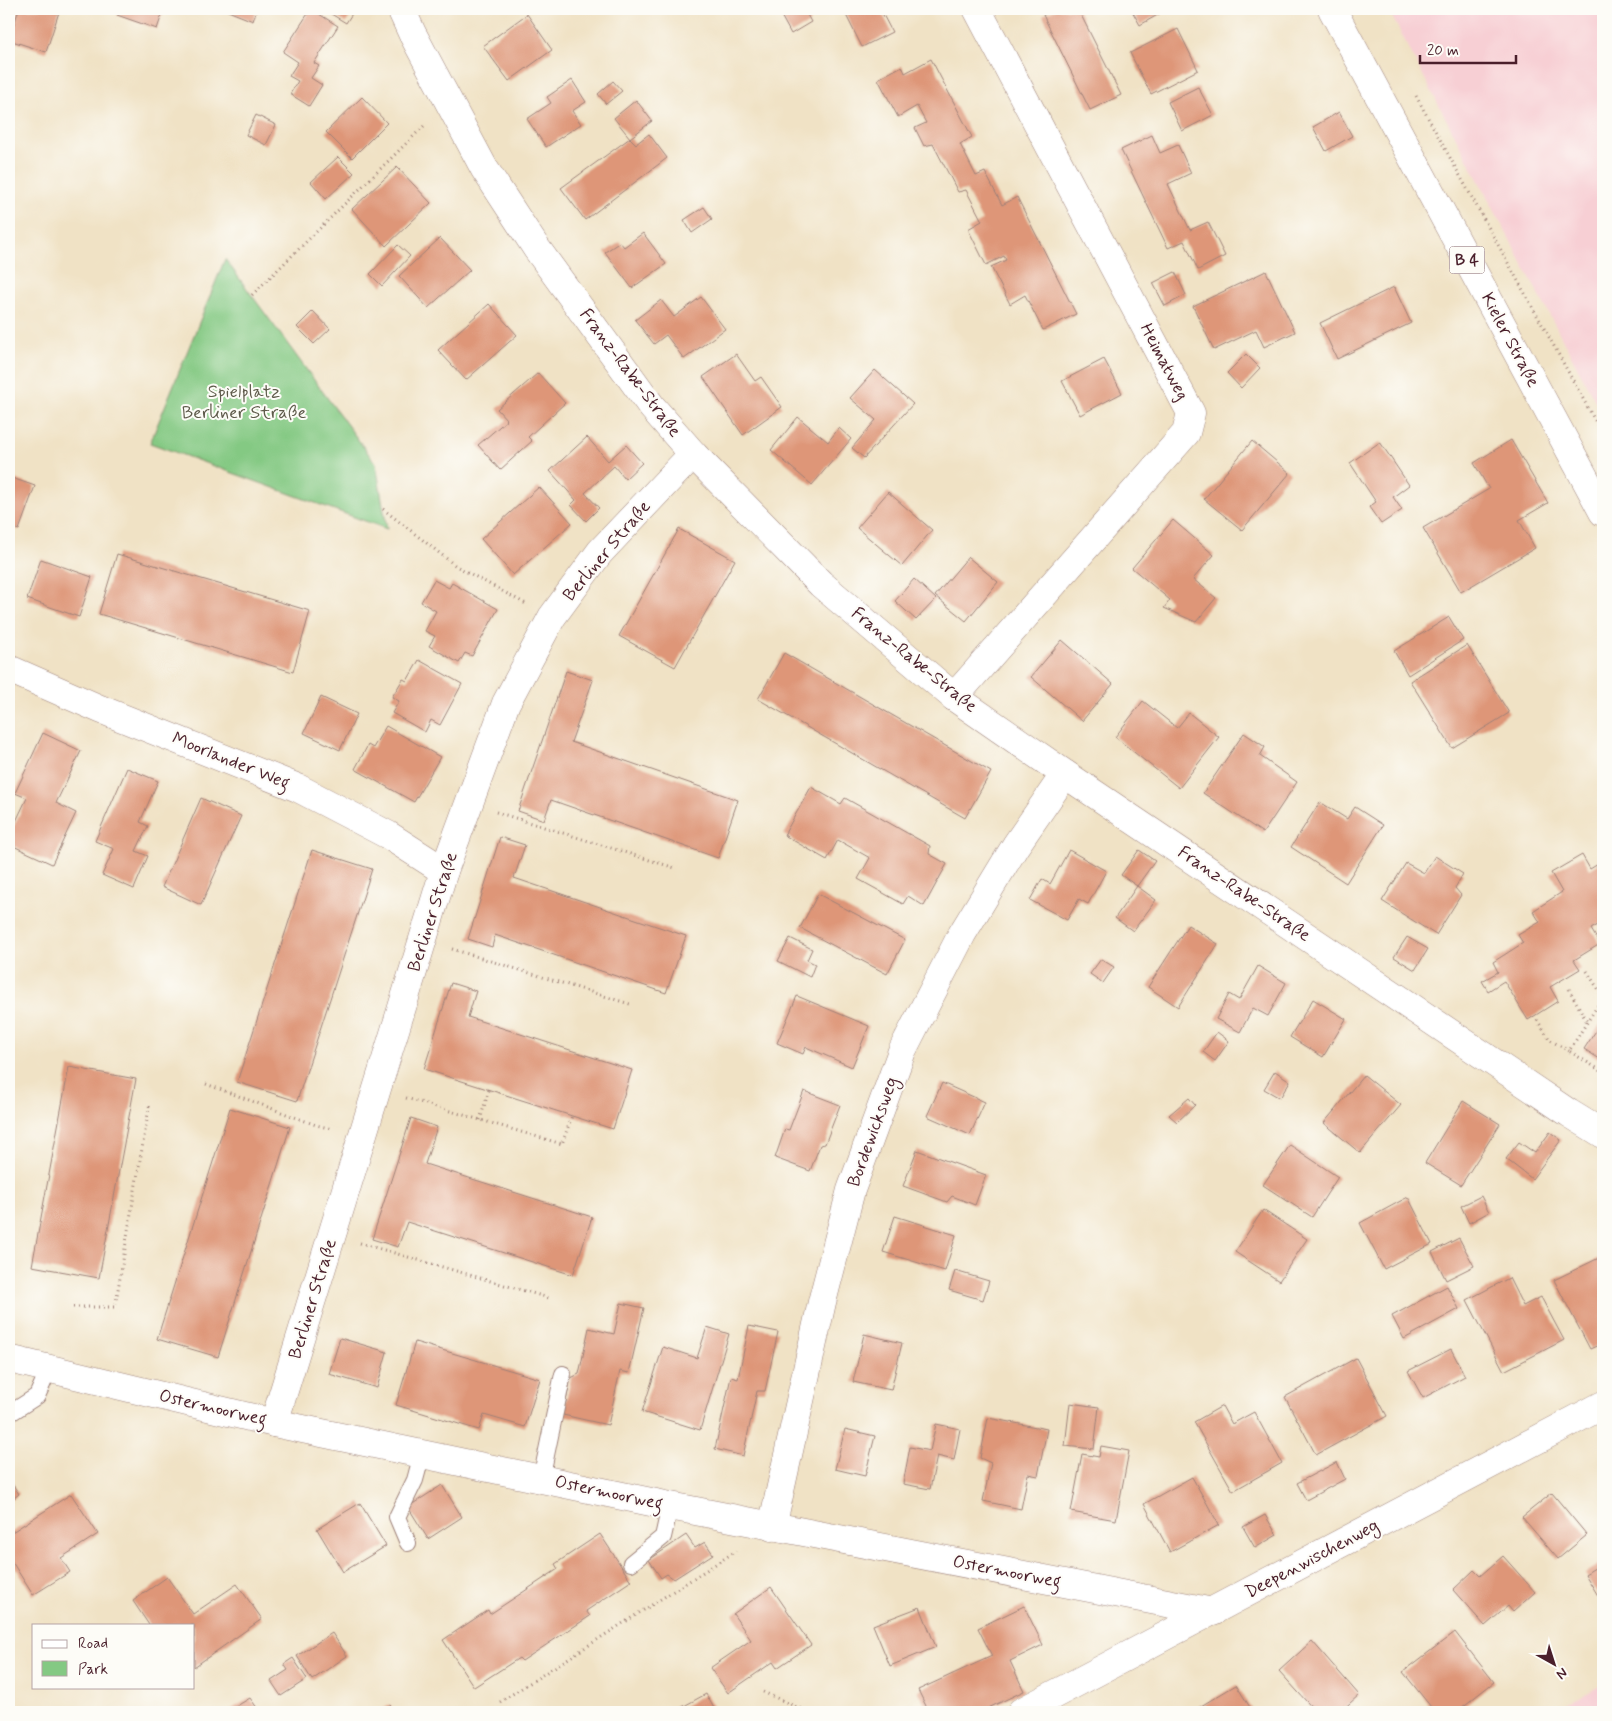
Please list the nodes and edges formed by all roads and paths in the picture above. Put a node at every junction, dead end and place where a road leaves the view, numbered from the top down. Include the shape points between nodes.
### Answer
1 (401, 9) edge
2 (977, 9) edge
3 (1332, 9) edge
4 (1415, 94) dead end
5 (448, 102) junction
6 (252, 295) dead end
7 (1603, 435) edge
8 (693, 454) junction
9 (383, 509) dead end
10 (1603, 512) edge
11 (552, 616) junction
12 (9, 669) edge
13 (954, 697) junction
14 (1066, 774) junction
15 (469, 803) junction
16 (675, 868) dead end
17 (444, 870) junction
18 (423, 940) junction
19 (1588, 971) dead end
20 (1568, 989) dead end
21 (1603, 997) edge
22 (633, 1005) dead end
23 (1536, 1020) dead end
24 (1587, 1022) junction
25 (1569, 1051) junction
26 (1603, 1072) edge
27 (206, 1084) dead end
28 (377, 1090) junction
29 (489, 1090) dead end
30 (150, 1102) dead end
31 (572, 1116) dead end
32 (480, 1120) junction
33 (1603, 1134) edge
34 (362, 1138) junction
35 (332, 1235) junction
36 (549, 1298) dead end
37 (73, 1307) dead end
38 (9, 1359) edge
39 (48, 1369) junction
40 (564, 1374) dead end
41 (1603, 1405) edge
42 (9, 1414) edge
43 (274, 1423) junction
44 (422, 1454) junction
45 (541, 1479) junction
46 (670, 1506) junction
47 (772, 1527) junction
48 (408, 1543) dead end
49 (631, 1563) dead end
50 (1213, 1612) junction
51 (763, 1692) dead end
52 (500, 1702) dead end
53 (808, 1712) edge
54 (1020, 1712) edge

1 - 5 street, Franz-Rabe-Straße
2 - 13 street, Heimatweg via 1191,413 1186,434
3 - 10 street, Kieler Straße / B 4
4 - 7 path
5 - 6 path
5 - 8 street, Franz-Rabe-Straße via 484,168 537,249 652,407
8 - 11 street, Berliner Straße via 600,552
8 - 13 street, Franz-Rabe-Straße via 821,584
9 - 11 path via 456,566
11 - 15 street, Berliner Straße via 506,703
12 - 17 street, Moorlander Weg via 298,788 388,835
13 - 14 street, Franz-Rabe-Straße
14 - 33 street, Franz-Rabe-Straße
14 - 47 street, Bordewicksweg via 1016,846 962,934 902,1051 852,1190 822,1302
15 - 16 path
15 - 17 street, Berliner Straße
17 - 18 street, Berliner Straße
18 - 22 path
18 - 28 street, Berliner Straße
19 - 21 path
20 - 24 path
21 - 24 path
23 - 25 path via 1550,1040
24 - 25 path
25 - 26 path
27 - 34 path via 316,1125
28 - 32 path
28 - 34 street, Berliner Straße
29 - 32 path
30 - 37 path via 115,1307
31 - 32 path via 562,1144
34 - 35 street, Berliner Straße
35 - 36 path
35 - 43 street, Berliner Straße
38 - 39 street, Ostermoorweg
39 - 42 lane via 37,1396
39 - 43 street, Ostermoorweg
40 - 45 lane
41 - 50 street, Deepenwischenweg
43 - 44 street, Ostermoorweg
44 - 45 street, Ostermoorweg
44 - 48 lane via 415,1480 396,1517
45 - 46 street, Ostermoorweg
46 - 47 street, Ostermoorweg
46 - 49 lane via 663,1537
47 - 50 street, Ostermoorweg
47 - 52 path
50 - 54 street, Deepenwischenweg
51 - 53 path

